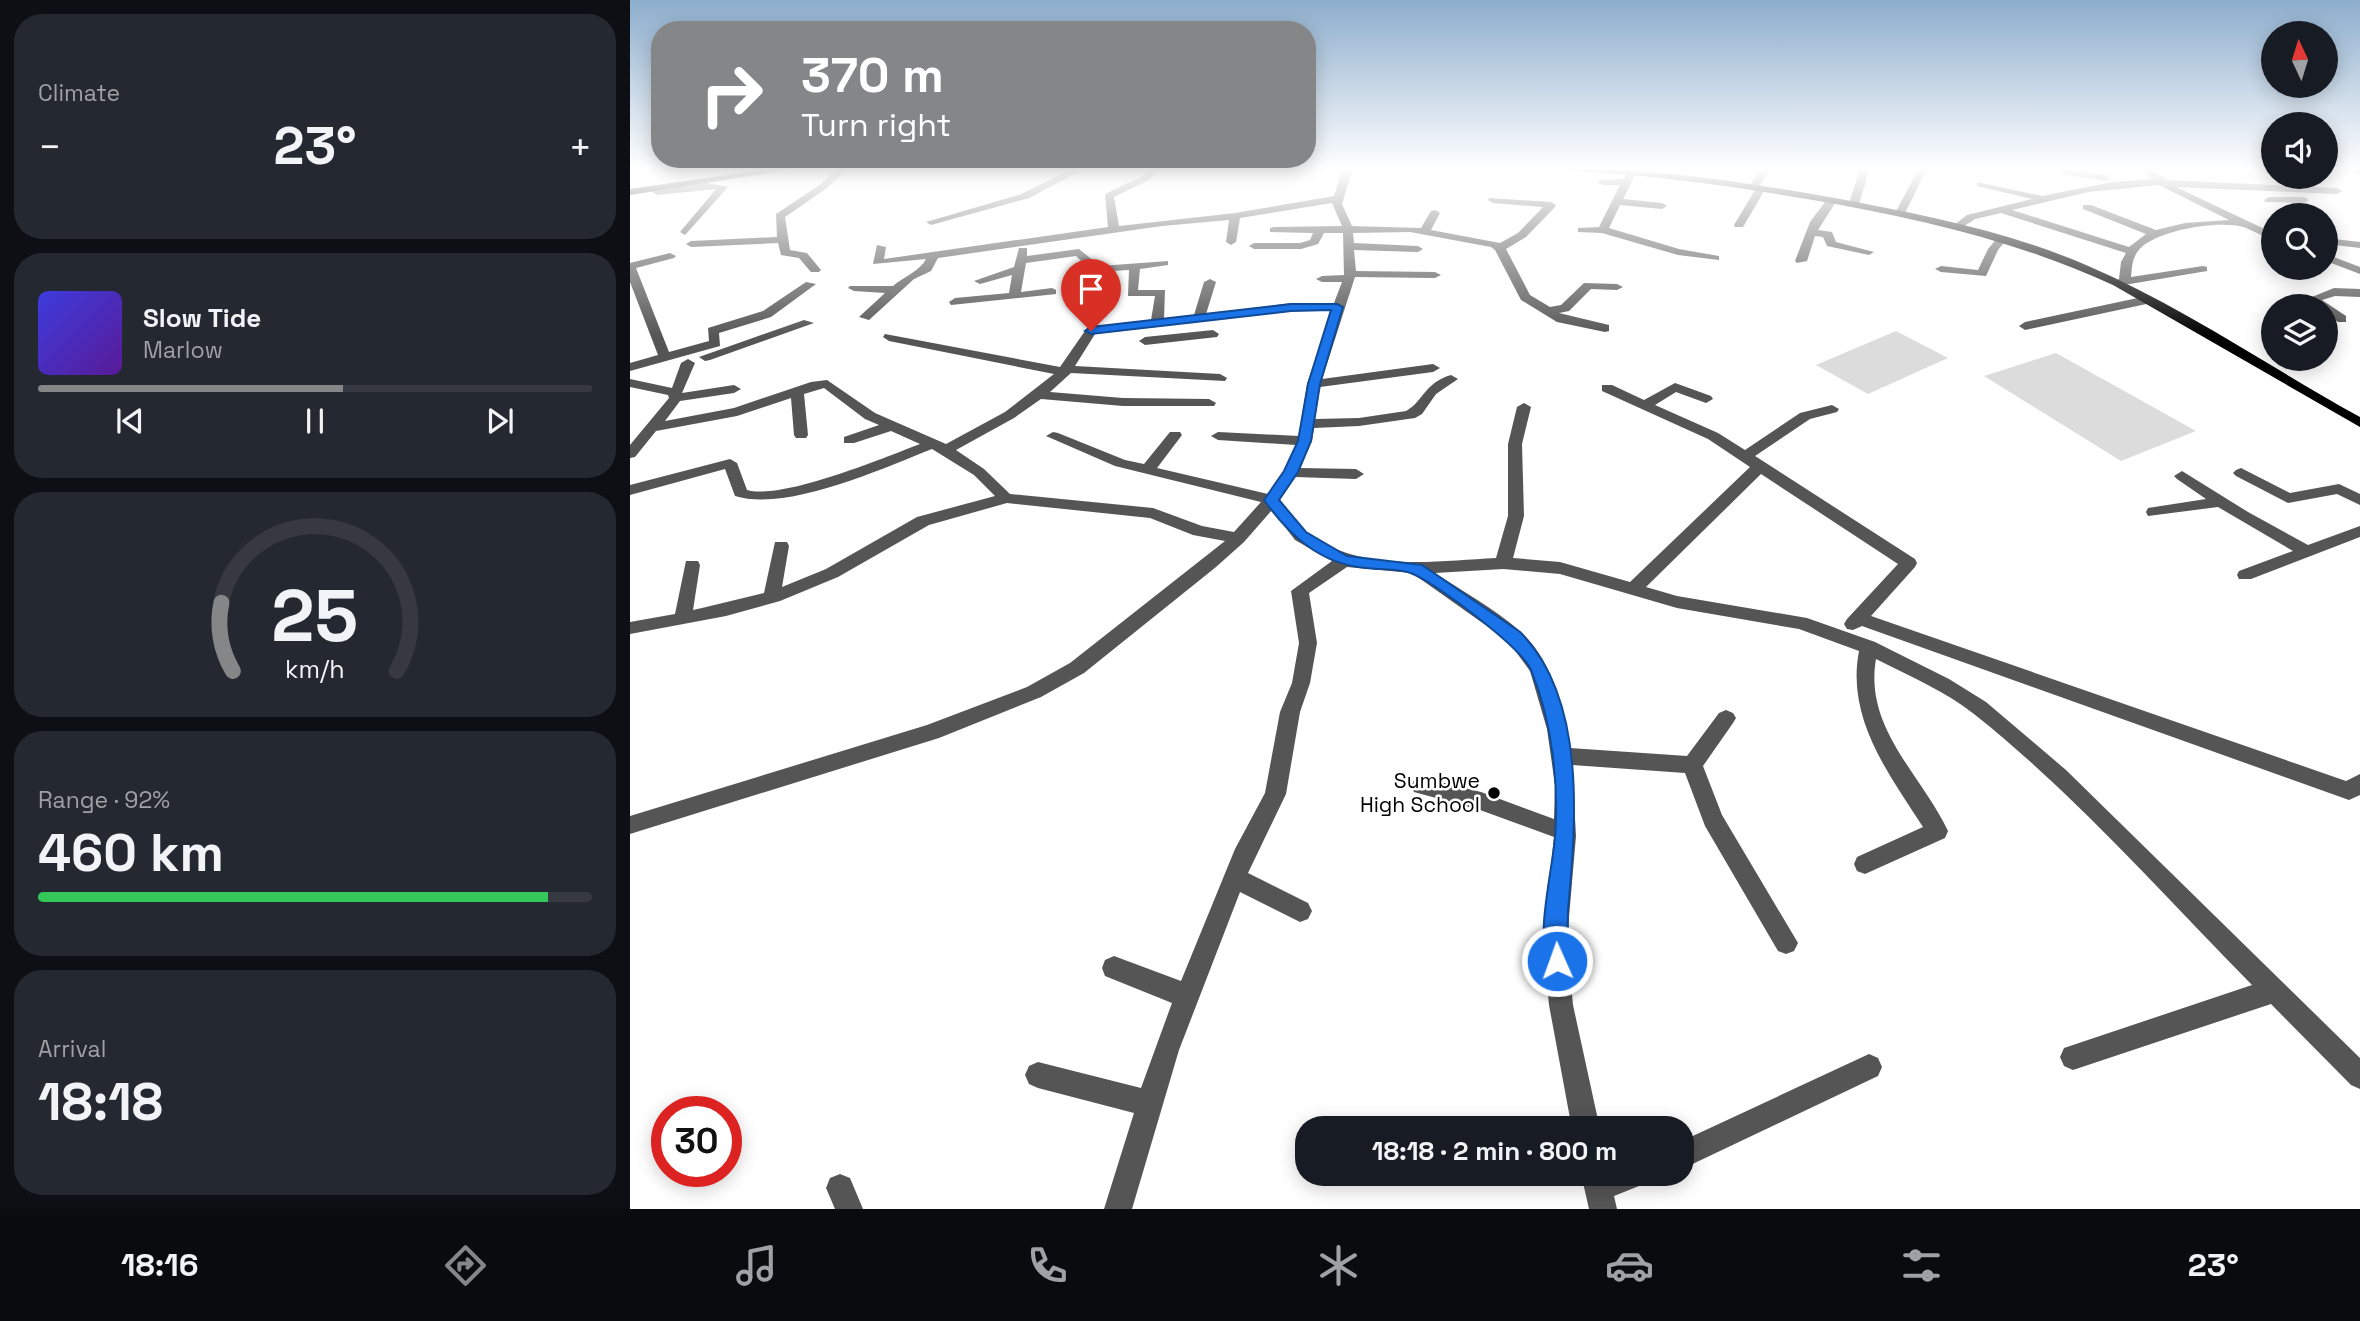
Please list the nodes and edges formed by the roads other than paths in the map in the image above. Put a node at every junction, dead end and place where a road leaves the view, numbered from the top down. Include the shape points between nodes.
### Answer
1 (691, 224) edge
2 (780, 224) edge
3 (1113, 224) edge
4 (1162, 224) edge
5 (1234, 224) edge
6 (1345, 224) edge
7 (1429, 224) edge
8 (1532, 224) edge
9 (1606, 224) edge
10 (1816, 224) edge
11 (2047, 224) edge
12 (2132, 224) edge
13 (2229, 224) edge
14 (2244, 224) edge
15 (1959, 225) edge
16 (1114, 230) junction
17 (1274, 230) dead end
18 (1582, 230) dead end
19 (1603, 230) junction
20 (1425, 231) junction
21 (685, 232) dead end
22 (1319, 232) junction
23 (1811, 232) junction
24 (2261, 232) edge
25 (2153, 233) junction
26 (1348, 237) junction
27 (2002, 239) junction
28 (780, 240) junction
29 (926, 241) dead end
30 (1231, 242) dead end
31 (2338, 242) edge
32 (1025, 243) junction
33 (691, 244) dead end
34 (2360, 245) edge
35 (652, 246) dead end
36 (1254, 246) dead end
37 (881, 247) dead end
38 (1500, 248) junction
39 (1418, 249) dead end
40 (2130, 251) junction
41 (1869, 252) dead end
42 (670, 256) dead end
43 (930, 256) junction
44 (1715, 258) dead end
45 (1801, 261) dead end
46 (2338, 261) edge
47 (644, 262) junction
48 (1164, 262) dead end
49 (1021, 265) junction
50 (630, 266) edge
51 (1135, 266) junction
52 (2358, 268) edge
53 (1941, 269) dead end
54 (2203, 269) dead end
55 (815, 270) dead end
56 (1435, 275) dead end
57 (1349, 276) junction
58 (1322, 279) dead end
59 (980, 281) dead end
60 (1210, 282) dead end
61 (2121, 282) junction
62 (2312, 282) dead end
63 (810, 284) dead end
64 (1617, 287) dead end
65 (855, 288) dead end
66 (897, 290) junction
67 (1052, 292) dead end
68 (2334, 292) junction
69 (2360, 293) edge
70 (2328, 294) edge
71 (1014, 295) junction
72 (2147, 300) junction
73 (955, 302) dead end
74 (1337, 307) junction
75 (1547, 311) junction
76 (2338, 316) edge
77 (865, 317) dead end
78 (1199, 317) junction
79 (1185, 318) junction
80 (2342, 319) dead end
81 (1157, 322) junction
82 (808, 323) dead end
83 (2025, 326) dead end
84 (1605, 328) dead end
85 (1213, 334) dead end
86 (889, 337) dead end
87 (1174, 338) junction
88 (1145, 341) dead end
89 (663, 363) junction
90 (688, 363) junction
91 (630, 367) edge
92 (1433, 368) dead end
93 (1066, 370) junction
94 (1220, 378) dead end
95 (1451, 379) dead end
96 (630, 383) edge
97 (1314, 384) junction
98 (1607, 388) dead end
99 (734, 389) dead end
100 (797, 392) junction
101 (675, 395) junction
102 (1038, 395) junction
103 (1706, 399) dead end
104 (1209, 403) dead end
105 (1645, 405) junction
106 (1524, 407) dead end
107 (1832, 409) dead end
108 (2360, 423) edge
109 (891, 426) junction
110 (655, 427) junction
111 (1307, 432) junction
112 (802, 435) dead end
113 (1175, 435) dead end
114 (1053, 436) dead end
115 (1218, 436) dead end
116 (849, 440) dead end
117 (940, 447) junction
118 (632, 448) edge
119 (1744, 457) junction
120 (1759, 467) junction
121 (1147, 471) junction
122 (1291, 472) junction
123 (2241, 473) dead end
124 (1356, 474) dead end
125 (2182, 477) dead end
126 (630, 490) edge
127 (1006, 498) junction
128 (1272, 500) junction
129 (2360, 500) edge
130 (2218, 502) junction
131 (2154, 512) dead end
132 (2360, 531) edge
133 (1238, 538) junction
134 (781, 546) dead end
135 (2306, 551) junction
136 (1344, 561) junction
137 (1503, 562) junction
138 (692, 565) dead end
139 (1416, 568) junction
140 (2245, 575) dead end
141 (1634, 589) junction
142 (772, 596) junction
143 (1859, 618) junction
144 (683, 619) junction
145 (630, 628) edge
146 (1840, 636) junction
147 (1869, 647) junction
148 (1726, 718) dead end
149 (1562, 756) junction
150 (1692, 765) junction
151 (2360, 783) edge
152 (1421, 786) dead end
153 (630, 825) edge
154 (1565, 832) junction
155 (1865, 864) dead end
156 (1234, 878) junction
157 (1300, 911) dead end
158 (1786, 943) dead end
159 (1114, 968) dead end
160 (2273, 991) junction
161 (1187, 996) junction
162 (2073, 1057) dead end
163 (1869, 1067) dead end
164 (1038, 1075) dead end
165 (2360, 1076) edge
166 (1152, 1104) junction
167 (1583, 1116) edge
168 (1694, 1149) edge
169 (1118, 1209) edge

1 - 21 street
2 - 28 street
3 - 16 street
4 - 16 street
5 - 30 street
6 - 26 street
7 - 20 street
8 - 38 street
9 - 19 street
10 - 23 street
11 - 40 street
12 - 25 street
13 - 25 street
14 - 24 street
15 - 27 main road
16 - 32 street
17 - 22 street
18 - 19 street
19 - 44 street
20 - 26 street
20 - 38 street
22 - 26 street
22 - 36 street via 1314,242 1301,246
23 - 41 street via 1828,234 1831,244
23 - 45 street
25 - 40 street
26 - 39 street
26 - 57 street
27 - 53 street via 1982,274
27 - 61 main road
28 - 33 street
28 - 55 street via 785,253 799,252
29 - 43 street
31 - 34 street
32 - 43 street
32 - 49 street
35 - 47 street
37 - 43 street via 877,262
38 - 75 street via 1525,297
40 - 61 street
42 - 47 street
43 - 66 street via 927,269
46 - 52 street
47 - 50 street
48 - 51 street
49 - 51 street via 1079,252 1097,270
49 - 59 street
49 - 71 street
50 - 89 street
51 - 81 street via 1132,294 1161,292
54 - 61 street
56 - 57 street
57 - 58 street
57 - 74 street
60 - 78 street
61 - 72 main road
62 - 68 street
63 - 89 street via 767,314 712,331 716,343
64 - 75 street via 1588,285 1565,308
65 - 66 street
66 - 77 street
67 - 71 street
68 - 69 street
68 - 70 street
71 - 73 street
72 - 83 street
72 - 108 main road
74 - 78 street
74 - 97 street
75 - 84 street via 1561,319
76 - 80 street
78 - 79 street
79 - 81 street
79 - 87 street
81 - 93 street via 1091,331
82 - 90 street
85 - 87 street
86 - 93 street
87 - 88 street
89 - 90 street
89 - 91 street
90 - 101 street
92 - 97 street
93 - 94 street
93 - 102 street
95 - 111 street via 1431,391 1409,415
96 - 101 street
97 - 111 street
98 - 105 street
99 - 101 street
100 - 109 street via 827,384
100 - 110 street via 726,415
100 - 112 street
101 - 110 street
102 - 104 street
102 - 117 street via 997,423
103 - 105 street via 1675,387
105 - 119 street via 1713,436
106 - 137 street via 1515,444 1516,516
107 - 119 street via 1805,416
109 - 116 street
109 - 117 street
110 - 118 street
111 - 115 street
111 - 122 street
113 - 121 street
114 - 121 street
117 - 126 street via 754,499 740,493 730,463
117 - 127 street via 979,472
119 - 120 street
120 - 141 street
120 - 143 street via 1909,563
121 - 128 street
122 - 124 street
122 - 128 street
123 - 129 street via 2288,498 2339,489
125 - 130 street
127 - 133 street via 1153,513 1199,531
127 - 142 street via 923,521 820,579
128 - 133 street
128 - 136 street via 1301,536
130 - 131 street
130 - 135 street
132 - 135 street
133 - 153 street via 1077,668 1034,692 885,748
134 - 142 street
135 - 140 street
136 - 139 street
136 - 156 street via 1300,592 1308,643 1301,683 1290,712 1275,794
137 - 139 street
137 - 141 street via 1560,568
138 - 144 street
139 - 149 street via 1528,650 1539,669
141 - 146 street via 1677,602 1774,617
142 - 144 street
143 - 146 street
143 - 151 street via 2349,791
144 - 145 street
146 - 147 street
147 - 155 street via 1864,663 1871,716 1883,744 1937,831
147 - 160 street via 1979,708 2042,761
148 - 150 street
149 - 150 street
149 - 154 street
150 - 158 street via 1713,819
152 - 154 street via 1481,801
154 - 167 street via 1555,940 1561,1005
156 - 157 street
156 - 161 street
159 - 161 street
160 - 162 street
160 - 165 street
161 - 166 street
163 - 168 street
164 - 166 street
166 - 169 street

